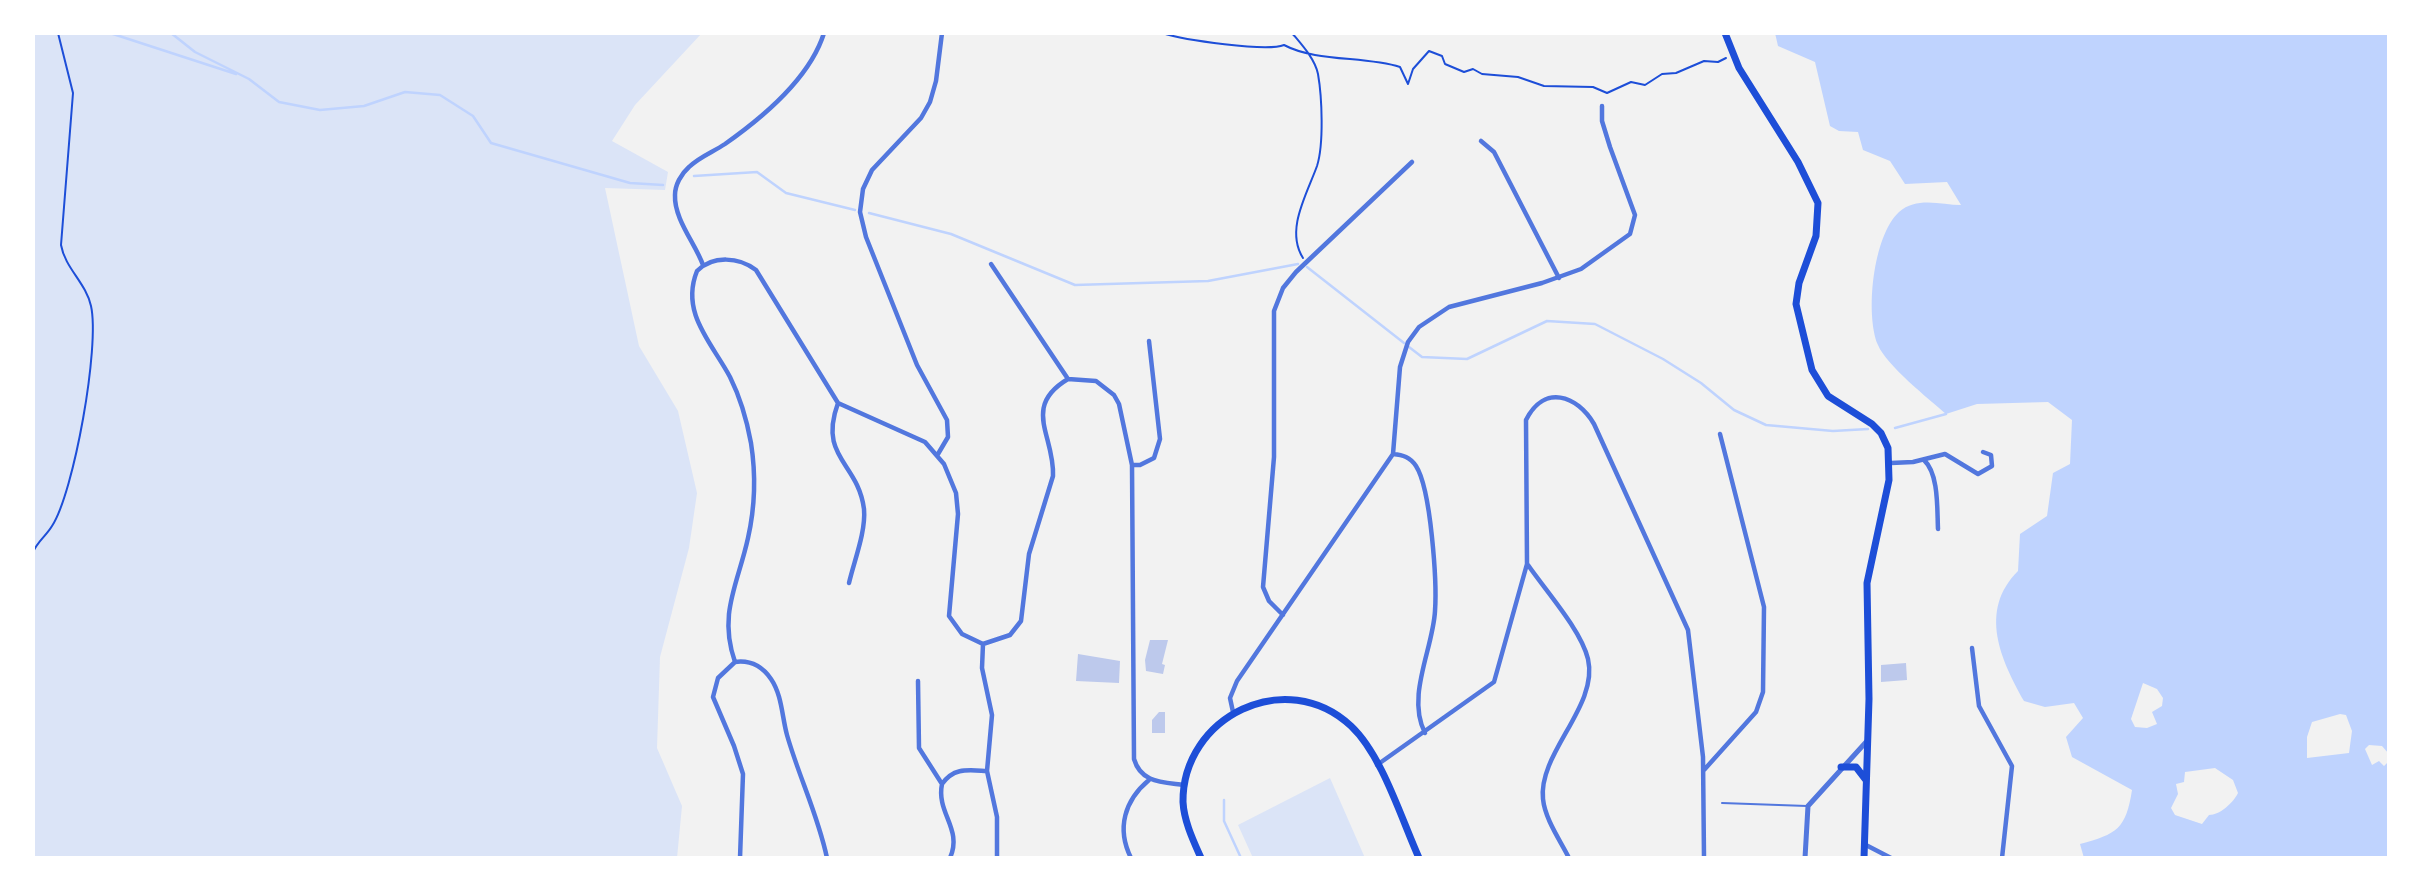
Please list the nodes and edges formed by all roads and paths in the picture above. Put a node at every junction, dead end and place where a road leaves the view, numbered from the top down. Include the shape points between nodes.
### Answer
1 (58, 33) edge
2 (824, 33) edge
3 (942, 33) edge
4 (1162, 33) edge
5 (1292, 33) edge
6 (1725, 33) edge
7 (1309, 53) junction
8 (1732, 53) junction
9 (1602, 106) dead end
10 (1481, 141) dead end
11 (1412, 162) dead end
12 (1306, 262) junction
13 (991, 264) dead end
14 (703, 265) junction
15 (1559, 278) junction
16 (1149, 341) dead end
17 (1068, 379) junction
18 (838, 403) junction
19 (1720, 434) dead end
20 (1983, 452) dead end
21 (938, 454) junction
22 (1393, 454) junction
23 (1923, 459) junction
24 (1891, 463) junction
25 (1132, 465) junction
26 (1938, 529) dead end
27 (33, 552) edge
28 (1527, 564) junction
29 (849, 583) dead end
30 (1283, 615) junction
31 (983, 644) junction
32 (1972, 648) dead end
33 (735, 662) junction
34 (918, 681) dead end
35 (1233, 712) junction
36 (1425, 733) junction
37 (1867, 741) junction
38 (1377, 765) junction
39 (1841, 767) junction
40 (1704, 770) junction
41 (987, 771) junction
42 (1149, 780) junction
43 (1866, 780) junction
44 (942, 784) junction
45 (1184, 785) junction
46 (1722, 803) dead end
47 (1808, 806) junction
48 (1864, 844) junction
49 (740, 858) edge
50 (827, 858) edge
51 (950, 858) edge
52 (997, 858) edge
53 (1131, 858) edge
54 (1201, 858) edge
55 (1419, 858) edge
56 (1569, 858) edge
57 (1704, 858) edge
58 (1805, 858) edge
59 (1864, 858) edge
60 (1891, 858) edge
61 (2002, 858) edge

1 - 27 path via 74,93 61,245 85,289 93,317 77,453 52,527
2 - 14 street via 813,58 787,89 729,141 694,163 678,182 677,210
3 - 21 street via 930,102 872,170 860,212 917,365 949,427
4 - 7 path via 1241,47 1284,46
5 - 7 path
6 - 8 main road
7 - 8 path via 1400,67 1408,84 1413,69 1429,51 1464,72 1473,69 1544,86 1593,87 1607,93 1632,82 1645,85 1662,74 1704,61 1718,62
7 - 12 path via 1318,74 1321,111 1318,165 1309,181 1295,237
8 - 24 main road via 1818,203 1816,236 1796,304 1812,370 1828,396 1881,433
9 - 15 street via 1606,134 1635,221 1630,234 1611,250
10 - 15 street via 1494,152
11 - 12 street
12 - 30 street via 1283,288 1273,324 1274,457 1263,587
13 - 17 street
14 - 18 street via 710,260 729,260 756,270
14 - 33 street via 693,280 693,311 739,400 751,442 754,476 749,536 726,615
15 - 22 street via 1449,307 1419,327 1400,366
16 - 25 street via 1160,439 1154,458
17 - 25 street via 1096,381 1114,395
17 - 31 street via 1049,395 1042,411 1053,476 1028,554 1024,614 1010,635
18 - 21 street via 906,432
18 - 29 street via 832,438 858,489 864,513
19 - 40 street via 1765,607 1763,692 1756,712
20 - 23 street via 1991,455 1992,466 1978,474 1945,454
21 - 31 street via 953,484 958,514 949,616 955,628
22 - 30 street
22 - 36 street via 1408,457 1414,464 1426,494 1436,592 1418,701
23 - 24 street
23 - 26 street via 1931,473
24 - 37 main road via 1867,583
25 - 42 street via 1134,759
28 - 36 street via 1494,682
28 - 40 street via 1527,420 1542,402 1568,398 1581,405 1594,424 1688,630
28 - 56 street via 1584,645 1590,667 1588,686 1543,786 1544,806
30 - 35 street via 1237,681 1231,693
31 - 41 street via 982,668 992,715
32 - 61 street via 1979,706 2012,766
33 - 49 street via 718,678 713,697 743,774
33 - 50 street via 764,670 776,687
34 - 44 street via 919,748
35 - 38 main road via 1273,699 1312,704 1351,726
35 - 45 main road via 1199,746
36 - 38 street
37 - 39 street
37 - 43 main road
38 - 55 main road
39 - 43 main road via 1856,767
39 - 47 street
40 - 57 street
41 - 44 street via 961,770
41 - 52 street via 997,817
42 - 45 street
42 - 53 street via 1133,793 1127,807 1123,832
43 - 48 main road
44 - 51 street via 941,805 955,831
45 - 54 main road via 1185,817
46 - 47 lane
47 - 58 street
48 - 59 main road
48 - 60 street

